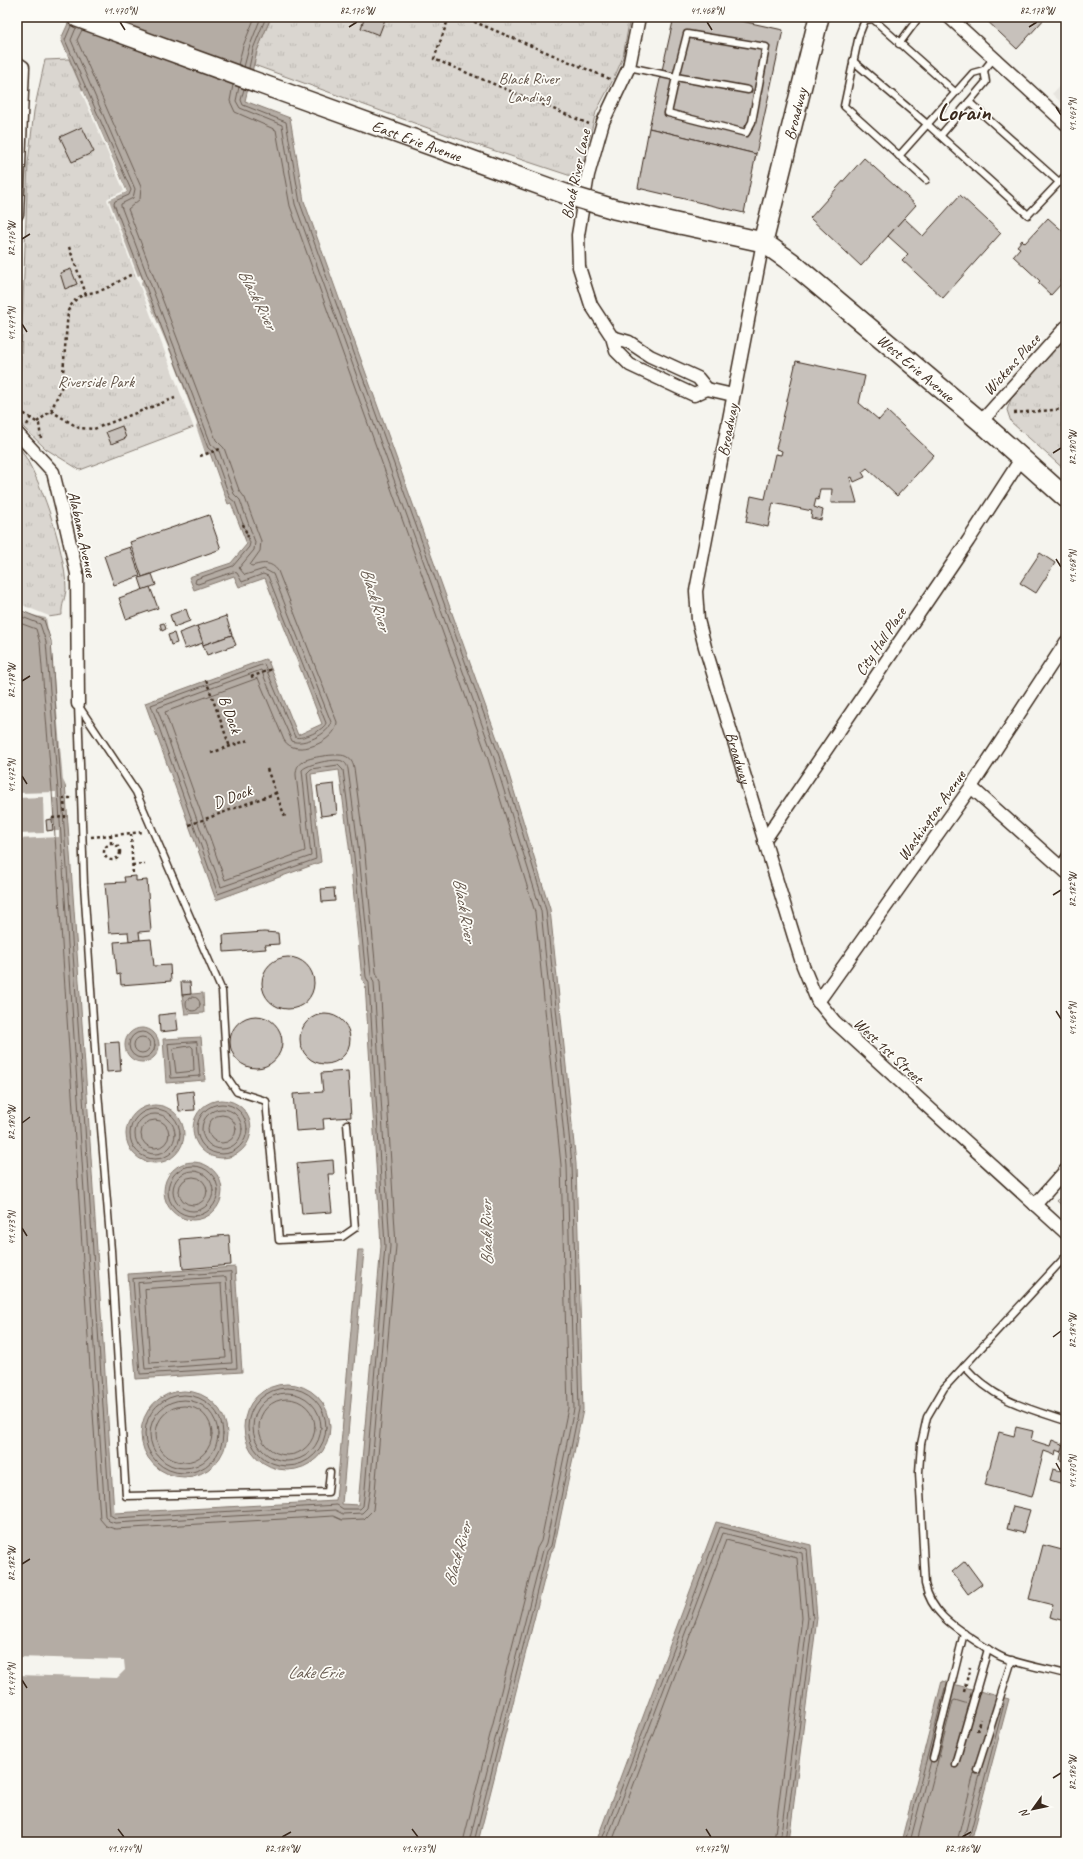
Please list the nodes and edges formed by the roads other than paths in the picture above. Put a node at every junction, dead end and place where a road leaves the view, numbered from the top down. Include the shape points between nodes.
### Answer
1 (77, 17) edge
2 (639, 17) edge
3 (819, 17) edge
4 (919, 17) edge
5 (949, 17) edge
6 (899, 44) junction
7 (994, 58) junction
8 (854, 61) junction
9 (20, 65) edge
10 (629, 67) junction
11 (984, 70) junction
12 (676, 76) junction
13 (748, 90) dead end
14 (954, 92) junction
15 (969, 102) junction
16 (927, 124) junction
17 (1066, 124) edge
18 (940, 135) junction
19 (899, 156) junction
20 (1066, 175) edge
21 (926, 180) dead end
22 (1059, 182) junction
23 (17, 207) edge
24 (17, 214) edge
25 (763, 242) junction
26 (1066, 327) edge
27 (612, 337) junction
28 (707, 389) junction
29 (733, 395) junction
30 (981, 422) junction
31 (17, 433) edge
32 (1021, 459) junction
33 (1066, 498) edge
34 (1066, 642) edge
35 (78, 704) junction
36 (971, 788) junction
37 (764, 841) junction
38 (1066, 855) edge
39 (1062, 869) edge
40 (818, 1002) junction
41 (347, 1124) dead end
42 (1066, 1170) edge
43 (1035, 1205) junction
44 (1066, 1233) edge
45 (1066, 1256) edge
46 (964, 1366) junction
47 (1066, 1421) edge
48 (330, 1472) dead end
49 (964, 1633) junction
50 (988, 1648) junction
51 (1012, 1660) junction
52 (1066, 1674) edge
53 (933, 1758) dead end
54 (955, 1764) dead end
55 (977, 1770) dead end

1 - 25 main road, East Erie Avenue, bridge via 571,196 614,209
2 - 10 street, Black River Lane
3 - 25 main road, Broadway
4 - 6 lane
5 - 7 street
6 - 8 lane via 873,19 865,20
6 - 14 lane
7 - 11 lane
7 - 17 street
8 - 16 lane
8 - 19 lane via 844,106
9 - 23 street
10 - 12 lane
10 - 27 street, Black River Lane via 601,128 586,182 578,236 582,283 588,298
11 - 14 lane via 973,72
11 - 15 lane via 986,82
12 - 12 lane via 668,113 746,133 752,122 766,47 686,34
12 - 13 lane
14 - 16 lane
15 - 18 lane
15 - 22 lane
16 - 18 lane
16 - 19 lane
18 - 22 lane via 1028,215
19 - 21 lane
20 - 22 lane
23 - 24 street
25 - 29 street, Broadway
25 - 30 main road, West Erie Avenue via 791,262
26 - 30 street, Wickens Place
27 - 28 street via 629,342 650,356 698,378
27 - 28 street, Black River Lane via 616,351 630,365 694,395
28 - 29 street, Black River Lane
29 - 37 street, Broadway via 696,591 696,606
30 - 32 main road, West Erie Avenue
31 - 35 street, Alabama Avenue via 53,472 77,574
32 - 33 main road, West Erie Avenue
32 - 37 street, City Hall Place
34 - 36 street, Washington Avenue
35 - 41 lane via 136,792 222,991 227,1077 236,1092 266,1101 279,1240 342,1237 354,1228
35 - 48 lane via 81,838 126,1496 328,1492
36 - 39 street
36 - 40 street, Washington Avenue
37 - 40 street, West 1st Street via 803,966
38 - 39 lane
40 - 43 street, West 1st Street via 835,1022
42 - 43 street
43 - 44 street, West 1st Street
45 - 46 lane
46 - 47 lane via 977,1381 1002,1398
46 - 49 lane via 944,1388 927,1417 921,1444 919,1472 927,1596 939,1614
49 - 50 lane
49 - 53 lane
50 - 51 lane via 1003,1658
50 - 54 lane
51 - 52 lane
51 - 55 lane

